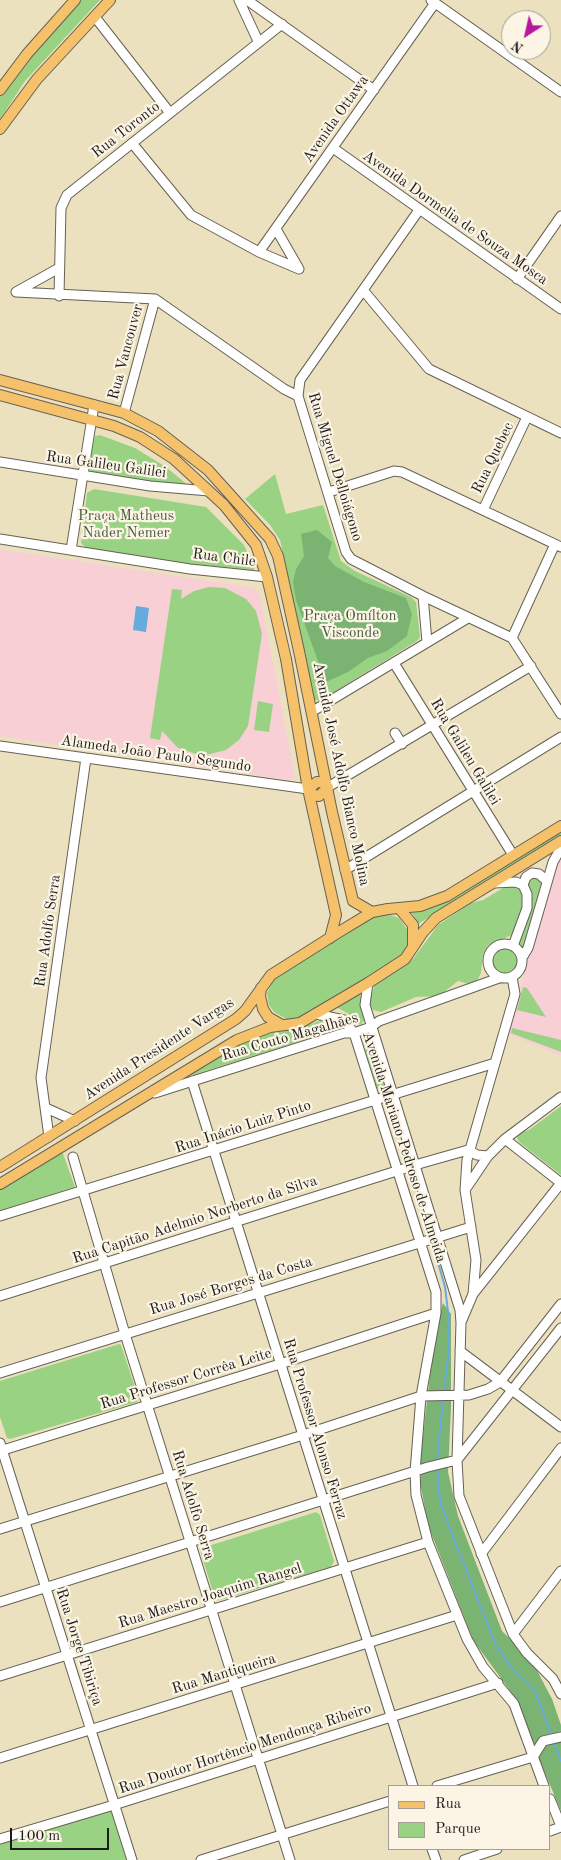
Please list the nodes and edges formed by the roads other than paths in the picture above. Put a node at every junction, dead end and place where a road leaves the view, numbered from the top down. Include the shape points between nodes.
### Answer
1 (75, 0) edge
2 (110, 0) edge
3 (238, 0) edge
4 (246, 0) edge
5 (433, 1) edge
6 (95, 17) junction
7 (282, 24) junction
8 (258, 41) junction
9 (0, 90) edge
10 (374, 90) junction
11 (561, 92) edge
12 (170, 113) junction
13 (0, 129) edge
14 (132, 143) junction
15 (332, 148) junction
16 (419, 210) junction
17 (561, 216) edge
18 (276, 229) junction
19 (260, 252) junction
20 (59, 268) junction
21 (517, 279) junction
22 (363, 290) junction
23 (59, 296) junction
24 (155, 299) junction
25 (561, 309) edge
26 (0, 380) edge
27 (0, 395) edge
28 (298, 396) junction
29 (94, 405) junction
30 (124, 413) junction
31 (527, 417) junction
32 (90, 419) junction
33 (561, 433) edge
34 (181, 447) junction
35 (174, 459) junction
36 (0, 462) edge
37 (81, 475) junction
38 (208, 491) junction
39 (329, 492) junction
40 (483, 510) junction
41 (0, 539) edge
42 (0, 543) edge
43 (558, 546) edge
44 (71, 550) junction
45 (267, 577) junction
46 (423, 596) junction
47 (468, 618) junction
48 (512, 638) junction
49 (427, 642) junction
50 (301, 656) junction
51 (286, 659) junction
52 (394, 663) junction
53 (531, 666) junction
54 (313, 711) junction
55 (561, 714) edge
56 (433, 725) junction
57 (395, 733) dead end
58 (561, 736) edge
59 (402, 744) junction
60 (0, 746) edge
61 (86, 758) junction
62 (328, 787) junction
63 (308, 789) junction
64 (472, 792) junction
65 (560, 826) edge
66 (561, 841) edge
67 (561, 848) edge
68 (513, 855) junction
69 (345, 870) junction
70 (547, 881) junction
71 (491, 883) junction
72 (523, 886) junction
73 (399, 908) junction
74 (372, 912) junction
75 (330, 938) junction
76 (513, 946) junction
77 (413, 948) junction
78 (522, 958) junction
79 (512, 977) junction
80 (499, 978) junction
81 (368, 983) junction
82 (262, 984) junction
83 (316, 1014) junction
84 (283, 1026) junction
85 (371, 1027) junction
86 (354, 1033) junction
87 (495, 1063) junction
88 (192, 1080) junction
89 (392, 1095) junction
90 (143, 1097) junction
91 (561, 1097) edge
92 (375, 1100) junction
93 (46, 1108) junction
94 (75, 1121) junction
95 (49, 1137) junction
96 (505, 1139) junction
97 (468, 1150) junction
98 (214, 1151) junction
99 (73, 1156) dead end
100 (488, 1156) junction
101 (413, 1166) junction
102 (0, 1167) edge
103 (398, 1170) junction
104 (561, 1183) edge
105 (0, 1184) edge
106 (465, 1190) junction
107 (83, 1191) junction
108 (0, 1216) edge
109 (236, 1222) junction
110 (471, 1226) junction
111 (437, 1237) junction
112 (421, 1242) junction
113 (104, 1263) junction
114 (258, 1292) junction
115 (473, 1294) junction
116 (0, 1296) edge
117 (561, 1304) edge
118 (436, 1313) junction
119 (461, 1322) junction
120 (561, 1328) edge
121 (125, 1334) junction
122 (460, 1351) junction
123 (280, 1364) junction
124 (0, 1373) edge
125 (500, 1382) junction
126 (512, 1391) junction
127 (458, 1394) junction
128 (421, 1396) junction
129 (148, 1404) junction
130 (561, 1427) edge
131 (303, 1435) junction
132 (1, 1448) edge
133 (561, 1448) edge
134 (457, 1460) junction
135 (415, 1472) junction
136 (170, 1476) junction
137 (323, 1501) junction
138 (24, 1521) junction
139 (0, 1529) edge
140 (428, 1542) junction
141 (191, 1543) junction
142 (481, 1554) junction
143 (345, 1568) junction
144 (561, 1571) edge
145 (46, 1588) junction
146 (0, 1602) edge
147 (212, 1611) junction
148 (457, 1615) junction
149 (513, 1634) junction
150 (368, 1643) junction
151 (67, 1655) junction
152 (0, 1676) edge
153 (498, 1683) junction
154 (235, 1685) junction
155 (561, 1691) edge
156 (391, 1718) junction
157 (91, 1730) junction
158 (561, 1737) edge
159 (533, 1757) junction
160 (0, 1758) edge
161 (259, 1760) junction
162 (413, 1785) edge
163 (440, 1785) edge
164 (544, 1785) edge
165 (388, 1801) edge
166 (551, 1802) edge
167 (114, 1805) junction
168 (561, 1827) edge
169 (282, 1834) junction
170 (0, 1839) edge
171 (494, 1850) edge
172 (132, 1860) edge
173 (201, 1860) edge
174 (290, 1860) edge
175 (464, 1860) edge

1 - 9 main road
2 - 6 main road
3 - 8 street
4 - 7 street
5 - 10 street, Avenida Ottawa
5 - 11 street
6 - 12 street
6 - 13 main road via 37,78
7 - 8 street, Rua Toronto
7 - 10 street
8 - 12 street, Rua Toronto
10 - 15 street, Avenida Ottawa
12 - 14 street, Rua Toronto
14 - 19 street via 191,215
14 - 20 street, Rua Toronto via 67,195 61,208
15 - 16 street, Avenida Dormelia de Souza Mosca
15 - 18 street, Avenida Ottawa
16 - 21 street, Avenida Dormelia de Souza Mosca
16 - 22 street, Rua Miguel Delloiágono
17 - 21 street
18 - 19 street, Avenida Ottawa
18 - 19 street via 299,269
20 - 23 street, Rua Toronto
20 - 23 street via 16,292
21 - 25 street, Avenida Dormelia de Souza Mosca
22 - 28 street, Rua Miguel Delloiágono via 300,380
22 - 31 street via 429,369
23 - 24 street
24 - 28 street
24 - 30 street, Rua Vancouver
26 - 29 main road, Avenida José Adolfo Bianco Molina
27 - 32 main road, Avenida José Adolfo Bianco Molina
28 - 39 street, Rua Miguel Delloiágono
29 - 30 main road, Avenida José Adolfo Bianco Molina
29 - 32 street
30 - 34 main road, Avenida José Adolfo Bianco Molina
31 - 33 street
31 - 40 street, Rua Quebec
32 - 35 main road, Avenida José Adolfo Bianco Molina via 129,432
32 - 37 street
34 - 35 main road
34 - 50 main road, Avenida José Adolfo Bianco Molina via 227,489 270,539 278,556
35 - 38 main road, Avenida José Adolfo Bianco Molina
36 - 37 street, Rua Galileu Galilei
37 - 38 street, Rua Galileu Galilei
37 - 44 street
38 - 45 main road, Avenida José Adolfo Bianco Molina via 224,505 256,545
39 - 40 street via 394,471
39 - 46 street, Rua Miguel Delloiágono via 346,552 351,559
40 - 43 street
41 - 42 street
41 - 44 street, Rua Chile
43 - 48 street
44 - 45 street, Rua Chile
45 - 51 main road, Avenida José Adolfo Bianco Molina
46 - 47 street, Rua Miguel Delloiágono
46 - 49 street
47 - 48 street, Rua Miguel Delloiágono
47 - 49 street
48 - 53 street
49 - 52 street
50 - 51 main road
50 - 54 main road, Avenida José Adolfo Bianco Molina
51 - 63 main road, Avenida José Adolfo Bianco Molina
52 - 54 street
52 - 56 street, Rua Galileu Galilei
53 - 55 street
53 - 56 street
54 - 62 main road, Avenida José Adolfo Bianco Molina
56 - 59 street
56 - 64 street, Rua Galileu Galilei
57 - 59 street
58 - 64 street
59 - 62 street
60 - 61 street, Alameda João Paulo Segundo
61 - 63 street, Alameda João Paulo Segundo
61 - 93 street, Rua Adolfo Serra via 41,1078
62 - 63 main road via 317,782
62 - 69 main road, Avenida José Adolfo Bianco Molina
63 - 75 main road, Avenida José Adolfo Bianco Molina via 336,915
64 - 68 street, Rua Galileu Galilei
64 - 69 street
65 - 68 main road, Avenida Presidente Vargas
66 - 71 main road, Avenida Presidente Vargas
67 - 70 street
68 - 73 main road, Avenida Presidente Vargas via 447,896 420,906
69 - 74 main road, Avenida José Adolfo Bianco Molina via 355,904
70 - 72 street via 532,873 526,876
70 - 78 street via 528,948
71 - 72 street via 516,882
71 - 77 main road, Avenida Presidente Vargas via 436,918
72 - 76 street via 528,902
73 - 74 main road, Avenida Presidente Vargas
73 - 77 main road via 413,925
74 - 75 main road, Avenida Presidente Vargas
75 - 82 main road, Avenida Presidente Vargas
76 - 78 street
76 - 80 street via 496,946 489,954 490,970
77 - 81 main road, Avenida Presidente Vargas via 401,962
78 - 79 street via 520,970
79 - 80 street
79 - 87 street via 515,994
80 - 85 street, Rua Couto Magalhães via 379,1021
81 - 83 main road, Avenida Presidente Vargas
81 - 85 street, Avenida Mariano Pedroso de Almeida via 365,1005
82 - 84 main road via 263,1009 271,1020
82 - 94 main road, Avenida Presidente Vargas via 236,1019
83 - 84 main road, Avenida Presidente Vargas via 300,1023
83 - 86 street, Avenida Mariano Pedroso de Almeida via 344,1020
84 - 90 main road, Avenida Presidente Vargas via 254,1032 237,1040
85 - 86 street, Rua Couto Magalhães
85 - 89 street, Avenida Mariano Pedroso de Almeida
86 - 88 street, Rua Couto Magalhães via 344,1033
86 - 92 street, Avenida Mariano Pedroso de Almeida
87 - 89 street, Rua Inácio Luiz Pinto
87 - 97 street
88 - 90 street, Rua Couto Magalhães
88 - 98 street, Rua Professor Alonso Ferraz
89 - 92 street, Rua Inácio Luiz Pinto
89 - 101 street, Avenida Mariano Pedroso de Almeida
90 - 105 main road, Avenida Presidente Vargas
91 - 96 street
92 - 98 street, Rua Inácio Luiz Pinto
92 - 103 street, Avenida Mariano Pedroso de Almeida
93 - 94 street
93 - 95 street, Rua Adolfo Serra
94 - 95 main road, Avenida Presidente Vargas
95 - 102 main road, Avenida Presidente Vargas
96 - 100 street
96 - 104 street
97 - 100 street
97 - 101 street, Rua Capitão Adelmio Norberto da Silva
97 - 106 street
98 - 107 street, Rua Inácio Luiz Pinto
98 - 109 street, Rua Professor Alonso Ferraz
99 - 107 street, Rua Adolfo Serra
100 - 106 street
101 - 103 street, Rua Capitão Adelmio Norberto da Silva
101 - 111 street, Avenida Mariano Pedroso de Almeida
103 - 109 street, Rua Capitão Adelmio Norberto da Silva
103 - 112 street, Avenida Mariano Pedroso de Almeida
104 - 115 street
106 - 110 street
107 - 108 street, Rua Inácio Luiz Pinto
107 - 113 street, Rua Adolfo Serra
109 - 113 street, Rua Capitão Adelmio Norberto da Silva
109 - 114 street, Rua Professor Alonso Ferraz
110 - 111 street, Rua José Borges da Costa
110 - 115 street via 476,1260
111 - 112 street, Rua José Borges da Costa
111 - 119 street, Avenida Mariano Pedroso de Almeida
112 - 114 street, Rua José Borges da Costa
112 - 118 street, Avenida Mariano Pedroso de Almeida via 436,1292
113 - 116 street, Rua Capitão Adelmio Norberto da Silva
113 - 121 street, Rua Adolfo Serra
114 - 121 street, Rua José Borges da Costa
114 - 123 street, Rua Professor Alonso Ferraz
115 - 119 street
117 - 125 street
118 - 123 street, Rua Professor Corrêa Leite
118 - 128 street, Avenida Mariano Pedroso de Almeida
119 - 122 street
120 - 126 street
121 - 124 street, Rua José Borges da Costa
121 - 129 street, Rua Adolfo Serra
122 - 125 street
122 - 127 street
123 - 129 street, Rua Professor Corrêa Leite
123 - 131 street, Rua Professor Alonso Ferraz
125 - 126 street
125 - 127 street via 479,1393
126 - 130 street
126 - 134 street
127 - 128 street
127 - 134 street
128 - 131 street
128 - 135 street, Avenida Mariano Pedroso de Almeida
129 - 132 street, Rua Professor Corrêa Leite
129 - 136 street, Rua Adolfo Serra
131 - 136 street
131 - 137 street, Rua Professor Alonso Ferraz
132 - 138 street, Rua Jorge Tibiriça
133 - 142 street
134 - 135 street
134 - 142 street via 459,1496
135 - 137 street
135 - 140 street, Avenida Mariano Pedroso de Almeida via 416,1495
136 - 138 street
136 - 141 street, Rua Adolfo Serra
137 - 141 street
137 - 143 street, Rua Professor Alonso Ferraz
138 - 139 street
138 - 145 street, Rua Jorge Tibiriça
140 - 143 street, Rua Maestro Joaquim Rangel
140 - 148 street, Avenida Mariano Pedroso de Almeida
141 - 145 street
141 - 147 street, Rua Adolfo Serra
142 - 149 street
143 - 147 street, Rua Maestro Joaquim Rangel
143 - 150 street, Rua Professor Alonso Ferraz
144 - 149 street
145 - 146 street
145 - 151 street, Rua Jorge Tibiriça
147 - 151 street, Rua Maestro Joaquim Rangel
147 - 154 street, Rua Adolfo Serra
148 - 150 street, Rua Mantiqueira
148 - 153 street, Avenida Mariano Pedroso de Almeida via 478,1660
149 - 155 street
150 - 154 street, Rua Mantiqueira
150 - 156 street, Rua Professor Alonso Ferraz
151 - 152 street, Rua Maestro Joaquim Rangel
151 - 157 street, Rua Jorge Tibiriça
153 - 156 street, Rua Doutor Hortêncio Mendonça Ribeiro
153 - 159 street, Avenida Mariano Pedroso de Almeida via 514,1704
154 - 157 street, Rua Mantiqueira
154 - 161 street, Rua Adolfo Serra
156 - 161 street, Rua Doutor Hortêncio Mendonça Ribeiro
156 - 162 street, Rua Professor Alonso Ferraz
157 - 160 street, Rua Mantiqueira
157 - 167 street, Rua Jorge Tibiriça
158 - 159 street via 544,1741
159 - 163 street
159 - 164 street, Avenida Mariano Pedroso de Almeida
161 - 167 street, Rua Doutor Hortêncio Mendonça Ribeiro
161 - 169 street, Rua Adolfo Serra
165 - 169 street
166 - 168 street
167 - 170 street, Rua Doutor Hortêncio Mendonça Ribeiro
167 - 172 street, Rua Jorge Tibiriça
169 - 173 street
169 - 174 street, Rua Adolfo Serra
171 - 175 street

